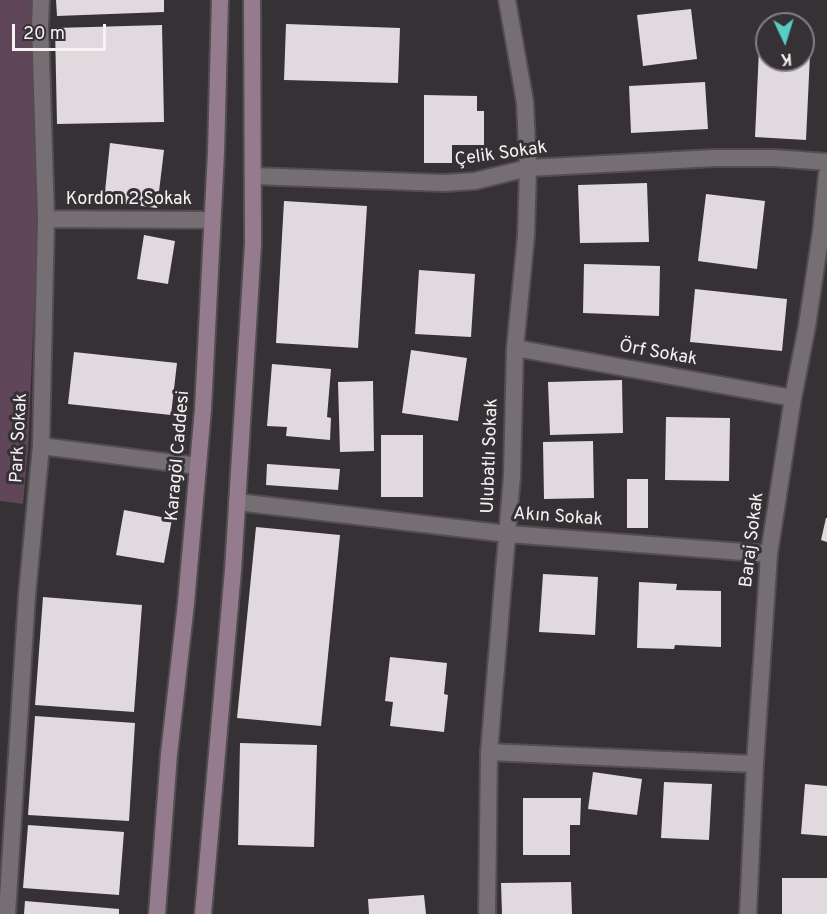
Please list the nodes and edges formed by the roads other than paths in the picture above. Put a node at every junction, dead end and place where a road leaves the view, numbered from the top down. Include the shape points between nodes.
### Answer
1 (41, 0) edge
2 (220, 0) edge
3 (252, 0) edge
4 (507, 0) edge
5 (827, 162) edge
6 (528, 168) junction
7 (827, 174) edge
8 (253, 176) junction
9 (46, 219) junction
10 (212, 220) junction
11 (824, 233) edge
12 (515, 348) junction
13 (794, 398) junction
14 (41, 446) junction
15 (198, 466) junction
16 (237, 502) junction
17 (508, 534) junction
18 (769, 554) junction
19 (489, 752) junction
20 (755, 764) junction
21 (7, 914) edge
22 (157, 914) edge
23 (203, 914) edge
24 (487, 914) edge
25 (748, 914) edge

1 - 9 street, Park Sokak
2 - 10 main road, Karagöl Caddesi
3 - 8 main road
4 - 6 street, Ulubatlı Sokak via 525,102
5 - 6 street, Çelik Sokak via 715,158
6 - 8 street, Çelik Sokak via 475,181 444,183
6 - 12 street, Ulubatlı Sokak
7 - 11 street, Baraj Sokak
8 - 16 main road via 253,244
9 - 10 street, Kordon 2 Sokak
9 - 14 street, Park Sokak
10 - 15 main road, Karagöl Caddesi
11 - 13 street, Baraj Sokak
12 - 13 street, Örf Sokak
12 - 17 street, Ulubatlı Sokak
13 - 18 street, Baraj Sokak
14 - 15 street
14 - 21 street, Park Sokak via 27,595
15 - 22 main road, Karagöl Caddesi
16 - 17 street, Akın Sokak
16 - 23 main road
17 - 18 street, Akın Sokak
17 - 19 street, Ulubatlı Sokak
18 - 20 street, Baraj Sokak
19 - 20 street
19 - 24 street, Ulubatlı Sokak
20 - 25 street, Baraj Sokak

